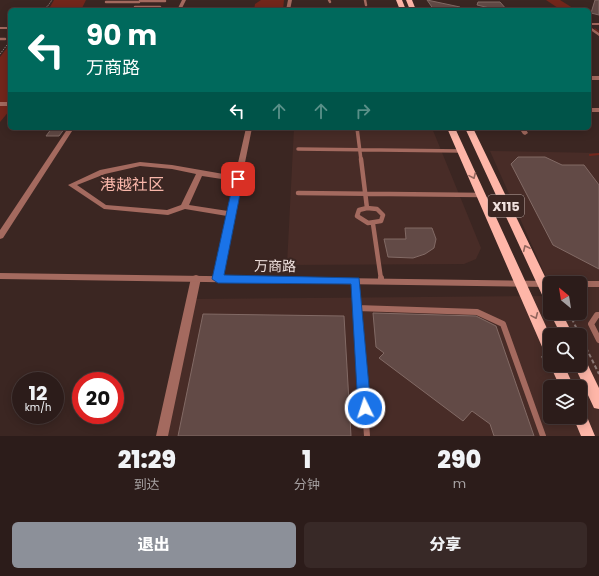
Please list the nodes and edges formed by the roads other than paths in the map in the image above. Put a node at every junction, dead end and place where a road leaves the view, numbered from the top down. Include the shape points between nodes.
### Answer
1 (366, 0) edge
2 (140, 1) edge
3 (165, 1) edge
4 (106, 2) dead end
5 (366, 5) dead end
6 (160, 7) dead end
7 (134, 8) edge
8 (591, 28) edge
9 (599, 35) edge
10 (0, 39) edge
11 (5, 39) dead end
12 (70, 130) edge
13 (249, 130) edge
14 (357, 130) edge
15 (452, 130) edge
16 (470, 130) edge
17 (298, 149) dead end
18 (360, 150) junction
19 (462, 151) junction
20 (200, 173) junction
21 (238, 179) junction
22 (298, 193) dead end
23 (366, 194) junction
24 (481, 195) junction
25 (184, 207) junction
26 (367, 208) junction
27 (231, 214) junction
28 (373, 224) junction
29 (0, 236) edge
30 (0, 276) edge
31 (196, 278) junction
32 (543, 278) edge
33 (218, 279) junction
34 (356, 281) junction
35 (381, 281) junction
36 (521, 283) junction
37 (543, 284) edge
38 (587, 284) edge
39 (599, 284) edge
40 (357, 308) junction
41 (599, 315) edge
42 (543, 333) edge
43 (599, 340) edge
44 (584, 372) edge
45 (599, 403) edge
46 (583, 424) edge
47 (162, 436) edge
48 (367, 436) edge
49 (543, 436) edge
50 (588, 436) edge

1 - 5 lane
2 - 3 lane
2 - 4 lane
2 - 7 lane
6 - 7 lane
8 - 9 street
10 - 11 lane
12 - 29 street
13 - 21 street
14 - 18 lane
15 - 19 main road, X115
32 -> 16 main road, X115
17 - 18 lane
18 - 19 lane
18 - 23 lane
19 -> 24 main road, X115
20 - 21 street
20 - 25 street
20 - 25 street via 140,164 103,172 72,185 104,207 168,213
21 - 27 street
22 - 23 lane
23 - 24 lane
23 - 26 lane
24 - 36 main road, X115
25 - 27 street
26 - 28 lane via 359,210 357,216 363,222
26 - 28 lane via 377,209 383,214 381,221
27 - 33 street
28 - 35 lane
30 - 31 street, 万商路
31 - 33 street, 万商路
31 - 47 street
33 - 34 street, 万商路
34 - 35 street, 万商路
34 - 40 lane
35 - 36 street, 万商路
36 - 37 street, 万商路
36 -> 42 main road, X115
38 - 39 street
40 - 48 lane
40 - 49 lane via 477,312 502,324
41 - 43 lane via 591,324
44 - 45 main road
46 - 50 main road

